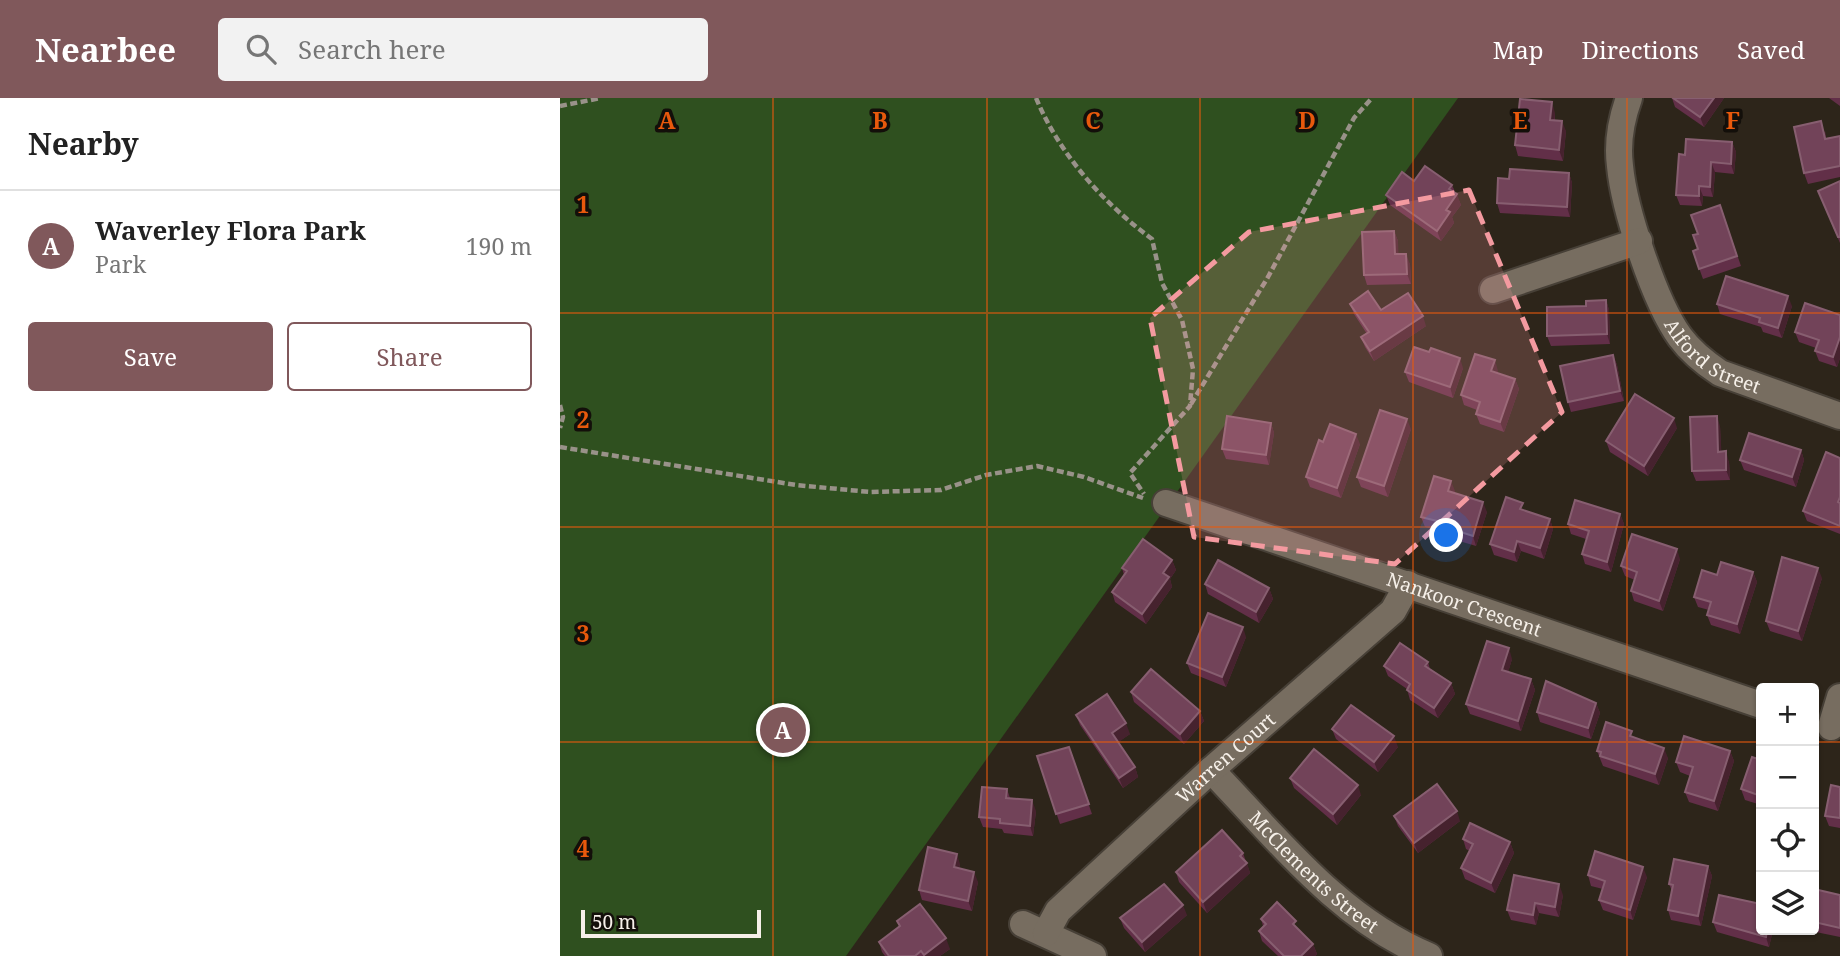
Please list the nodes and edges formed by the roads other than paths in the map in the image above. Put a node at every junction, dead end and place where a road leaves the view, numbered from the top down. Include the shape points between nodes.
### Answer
1 (1629, 98) edge
2 (1639, 241) junction
3 (1493, 290) dead end
4 (1840, 416) edge
5 (1166, 503) dead end
6 (1408, 584) junction
7 (1840, 697) edge
8 (1756, 703) edge
9 (1828, 726) edge
10 (1211, 770) junction
11 (1093, 956) edge
12 (1429, 956) edge

1 - 2 street, Alford Street via 1619,139 1619,165
2 - 3 street
2 - 4 street, Alford Street via 1668,318 1705,363 1743,383
5 - 6 street, Nankoor Crescent
6 - 8 street, Nankoor Crescent
6 - 10 street, Warren Court via 1393,611
7 - 9 street
10 - 11 street, Warren Court via 1035,929
10 - 12 street, McClements Street via 1338,900 1363,920

